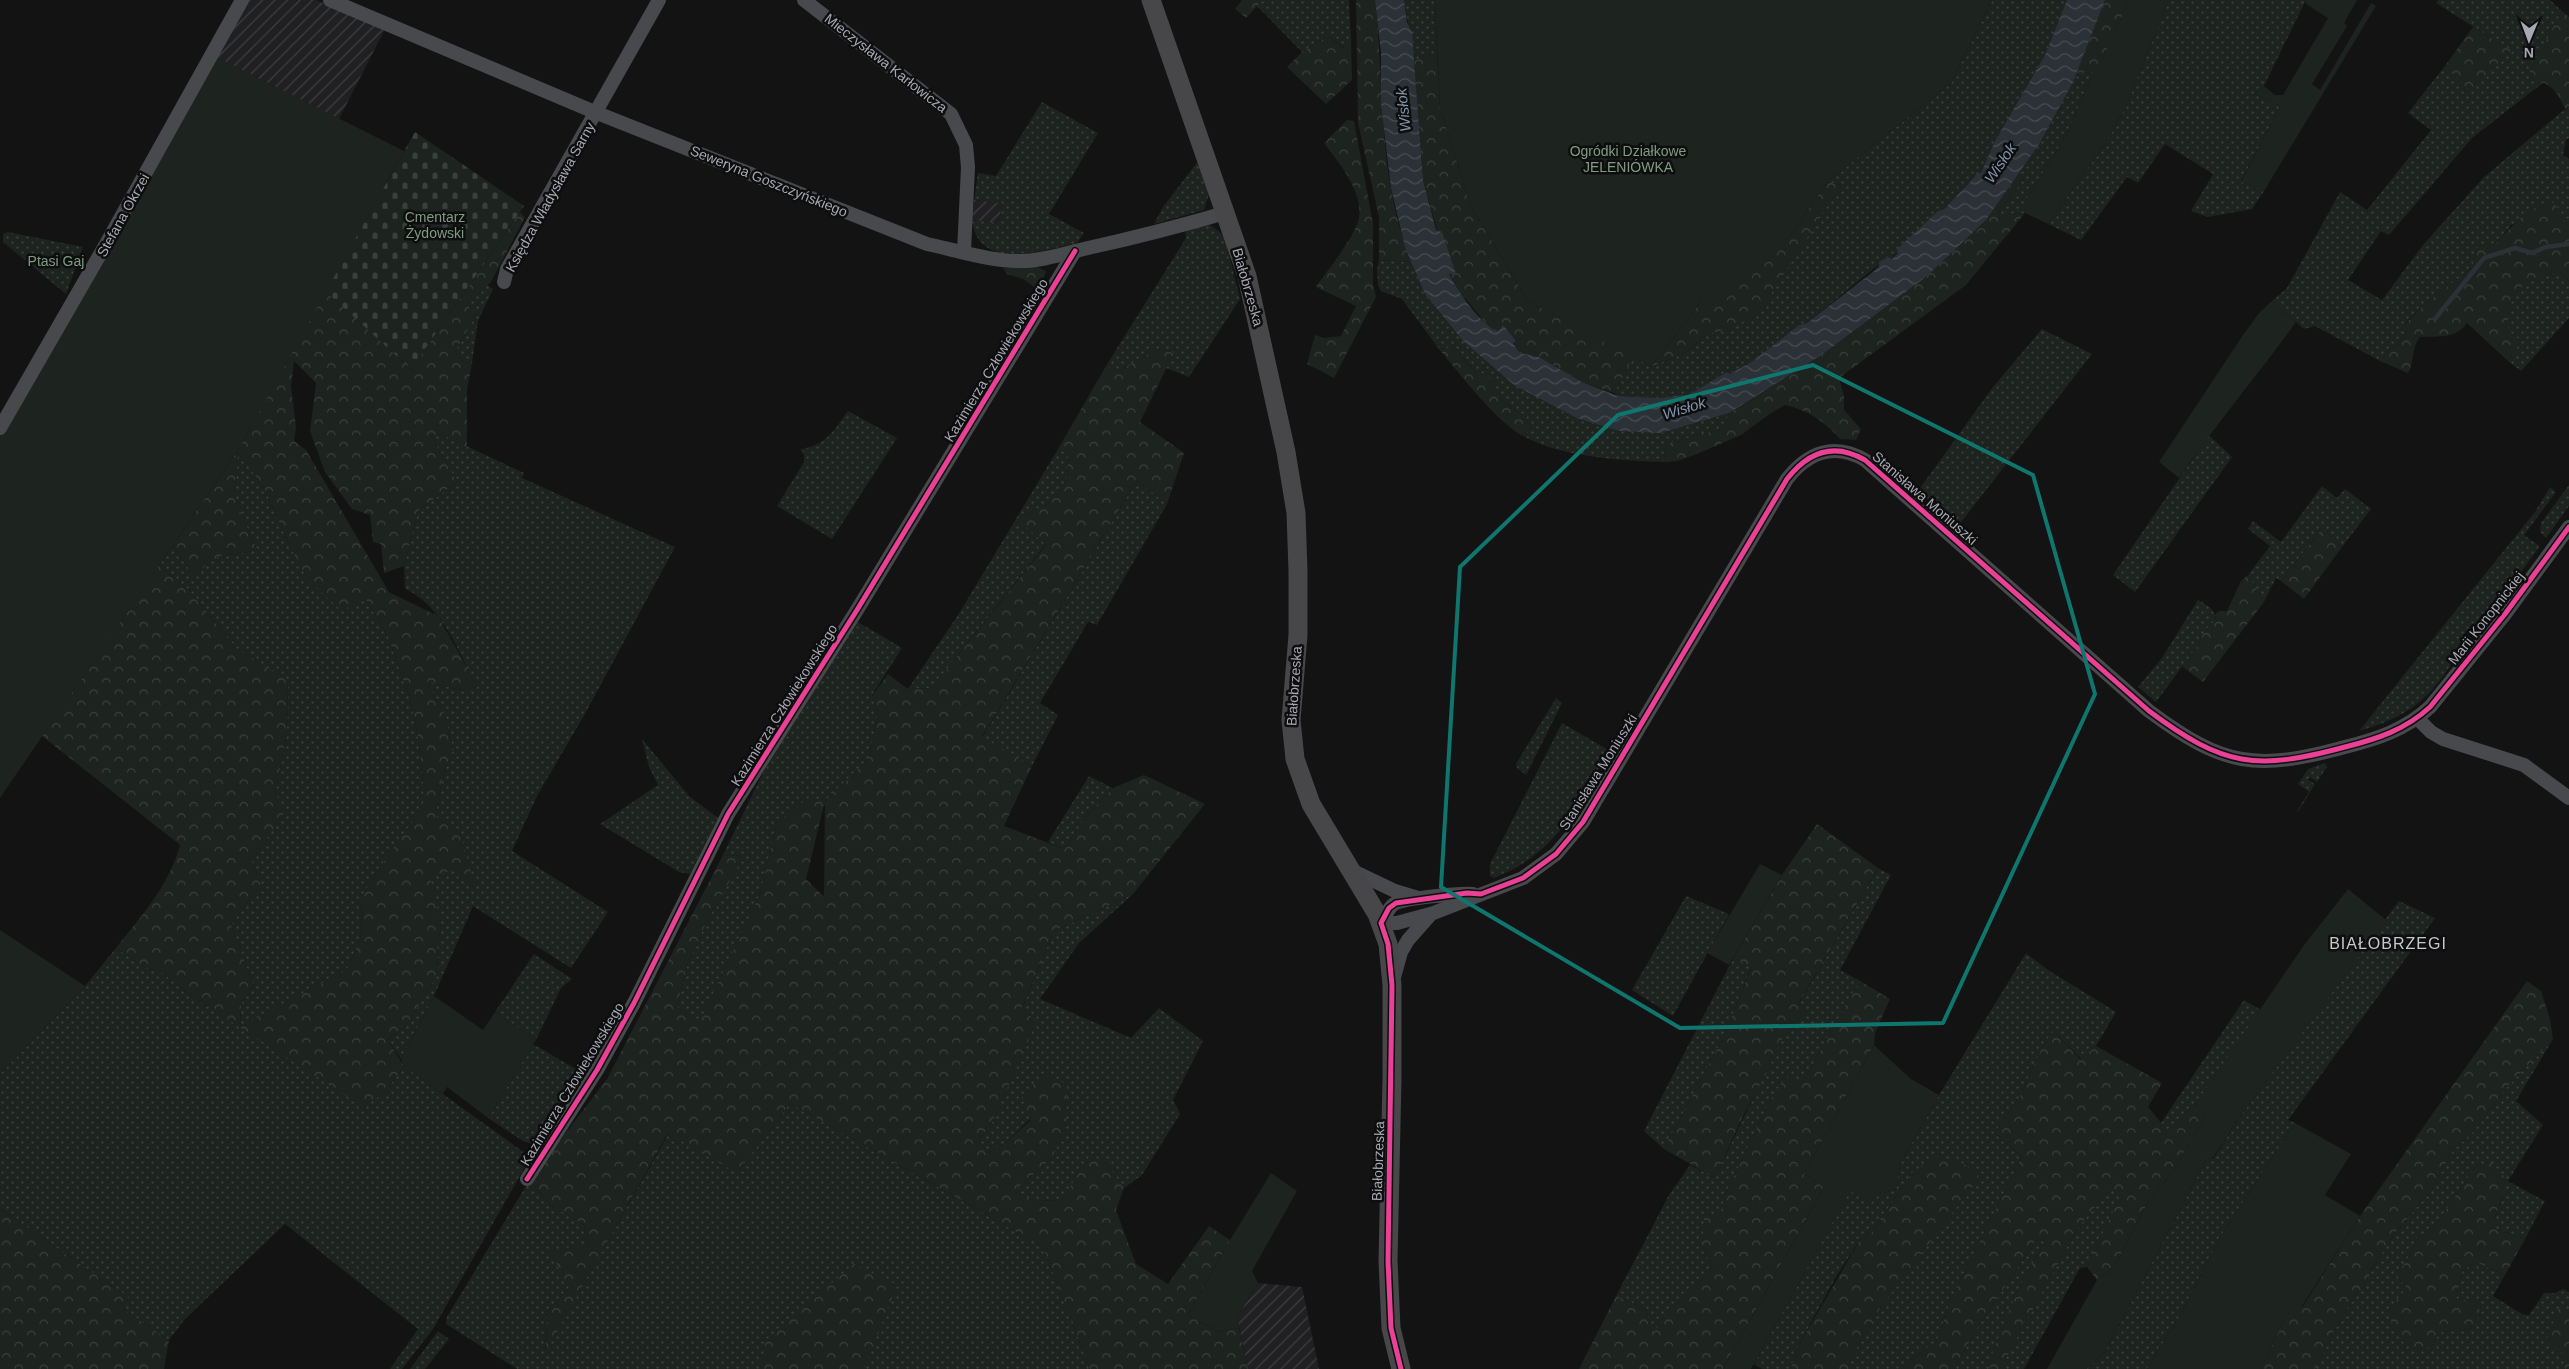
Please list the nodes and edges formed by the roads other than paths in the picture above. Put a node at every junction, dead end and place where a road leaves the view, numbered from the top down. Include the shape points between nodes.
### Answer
1 (242, 0) edge
2 (330, 0) edge
3 (659, 0) edge
4 (804, 0) edge
5 (1151, 0) edge
6 (597, 112) junction
7 (1225, 213) junction
8 (964, 251) junction
9 (1075, 251) junction
10 (504, 282) dead end
11 (0, 428) edge
12 (2569, 527) edge
13 (2418, 719) junction
14 (2569, 798) edge
15 (1351, 870) junction
16 (1481, 894) junction
17 (1419, 898) junction
18 (1431, 914) junction
19 (1381, 923) junction
20 (1392, 985) junction
21 (527, 1179) dead end
22 (1400, 1369) edge

1 - 11 street, Stefana Okrzei
2 - 6 street, Seweryna Goszczyńskiego
3 - 6 street, Księdza Władysława Sarny
4 - 8 street, Mieczysława Karłowicza via 951,114 966,145
5 - 7 street, Białobrzeska
6 - 8 street, Seweryna Goszczyńskiego via 927,244
6 - 10 street, Księdza Władysława Sarny via 507,270
7 - 9 street, Seweryna Goszczyńskiego
7 - 15 street, Białobrzeska via 1252,295 1274,390 1296,513 1298,635 1291,720 1296,759 1311,804
8 - 9 street, Seweryna Goszczyńskiego via 989,259 1021,261
9 - 21 street, Kazimierza Człowiekowskiego via 857,610 728,814 634,1004 597,1070
12 - 13 street, Marii Konopnickiej via 2505,614
13 - 14 street via 2431,732 2459,745 2524,765
13 - 16 street, Stanisława Moniuszki via 2380,737 2285,761 2244,760 2199,744 2149,711 1865,460 1837,449 1822,451 1797,466 1787,479 1571,838 1524,878
15 - 17 street via 1395,891
15 - 19 street, Białobrzeska
16 - 17 street
16 - 18 street, Stanisława Moniuszki
17 - 19 street via 1396,903 1389,908
18 - 19 street via 1407,921
18 - 20 street, Stanisława Moniuszki via 1401,952
19 - 20 street, Białobrzeska via 1388,944
20 - 22 street, Białobrzeska via 1388,1261 1391,1328

